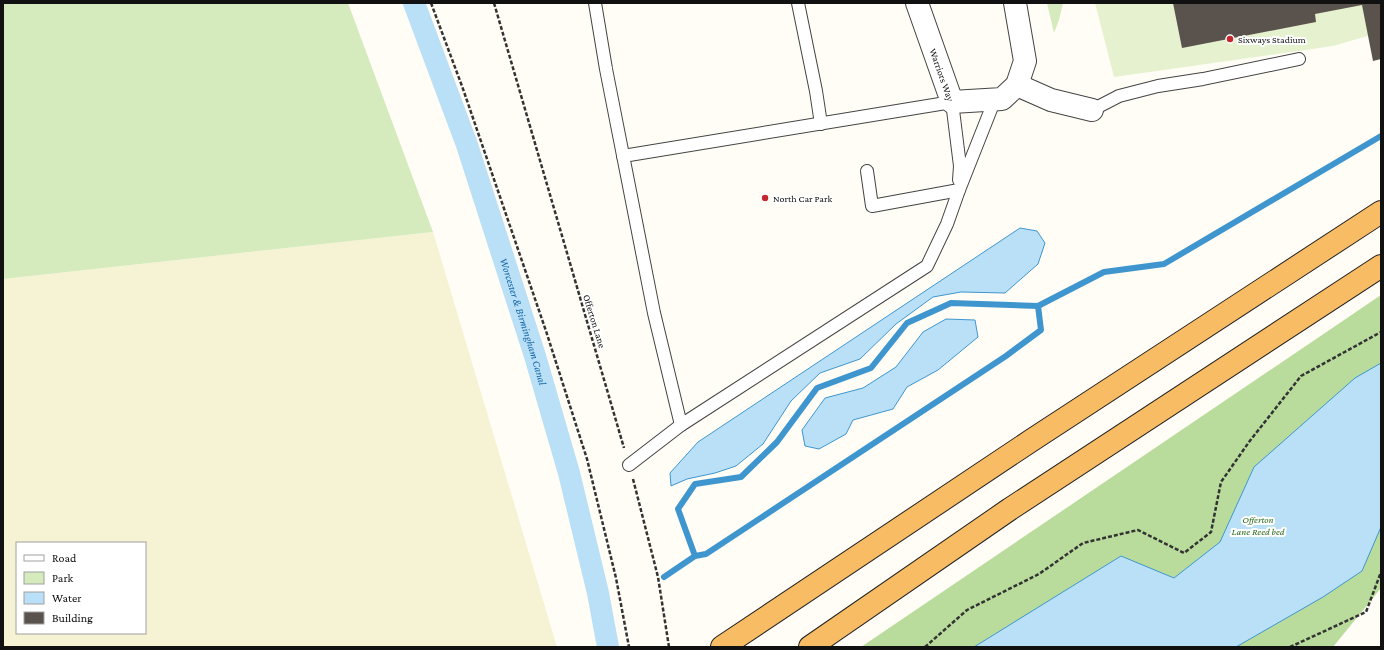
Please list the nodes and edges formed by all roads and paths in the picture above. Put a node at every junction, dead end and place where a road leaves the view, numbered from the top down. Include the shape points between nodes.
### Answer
1 (431, 3) edge
2 (494, 3) edge
3 (595, 3) edge
4 (798, 3) edge
5 (917, 3) edge
6 (1015, 3) edge
7 (1299, 59) dead end
8 (1017, 85) junction
9 (995, 99) junction
10 (952, 102) junction
11 (1092, 110) joint
12 (821, 124) junction
13 (623, 156) junction
14 (867, 171) dead end
15 (959, 190) junction
16 (1381, 212) edge
17 (1381, 266) edge
18 (1381, 332) edge
19 (681, 425) junction
20 (629, 465) junction
21 (1381, 572) edge
22 (629, 647) edge
23 (669, 647) edge
24 (722, 647) edge
25 (810, 647) edge
26 (925, 647) edge
27 (1290, 647) edge

1 - 22 path via 544,324 584,452 616,578
2 - 20 path, Offerton Lane
3 - 13 lane
4 - 12 lane
5 - 10 street, Warriors Way
6 - 8 street, Warriors Way via 1025,61
7 - 11 lane via 1211,78 1158,86 1119,96
8 - 9 street, Warriors Way via 1002,99
8 - 11 street via 1051,100
9 - 10 street, Warriors Way
9 - 15 lane
10 - 12 lane
10 - 15 lane via 960,166
12 - 13 lane
13 - 19 lane via 654,313
14 - 15 lane via 872,206
15 - 19 lane via 947,224 927,266
16 - 24 highway
17 - 25 highway via 1010,509
18 - 26 path via 1301,376 1221,482 1211,532 1184,553 1138,530 1083,543 1039,574 967,610
19 - 20 lane
20 - 23 path, Offerton Lane via 658,577
21 - 27 path via 1366,612

